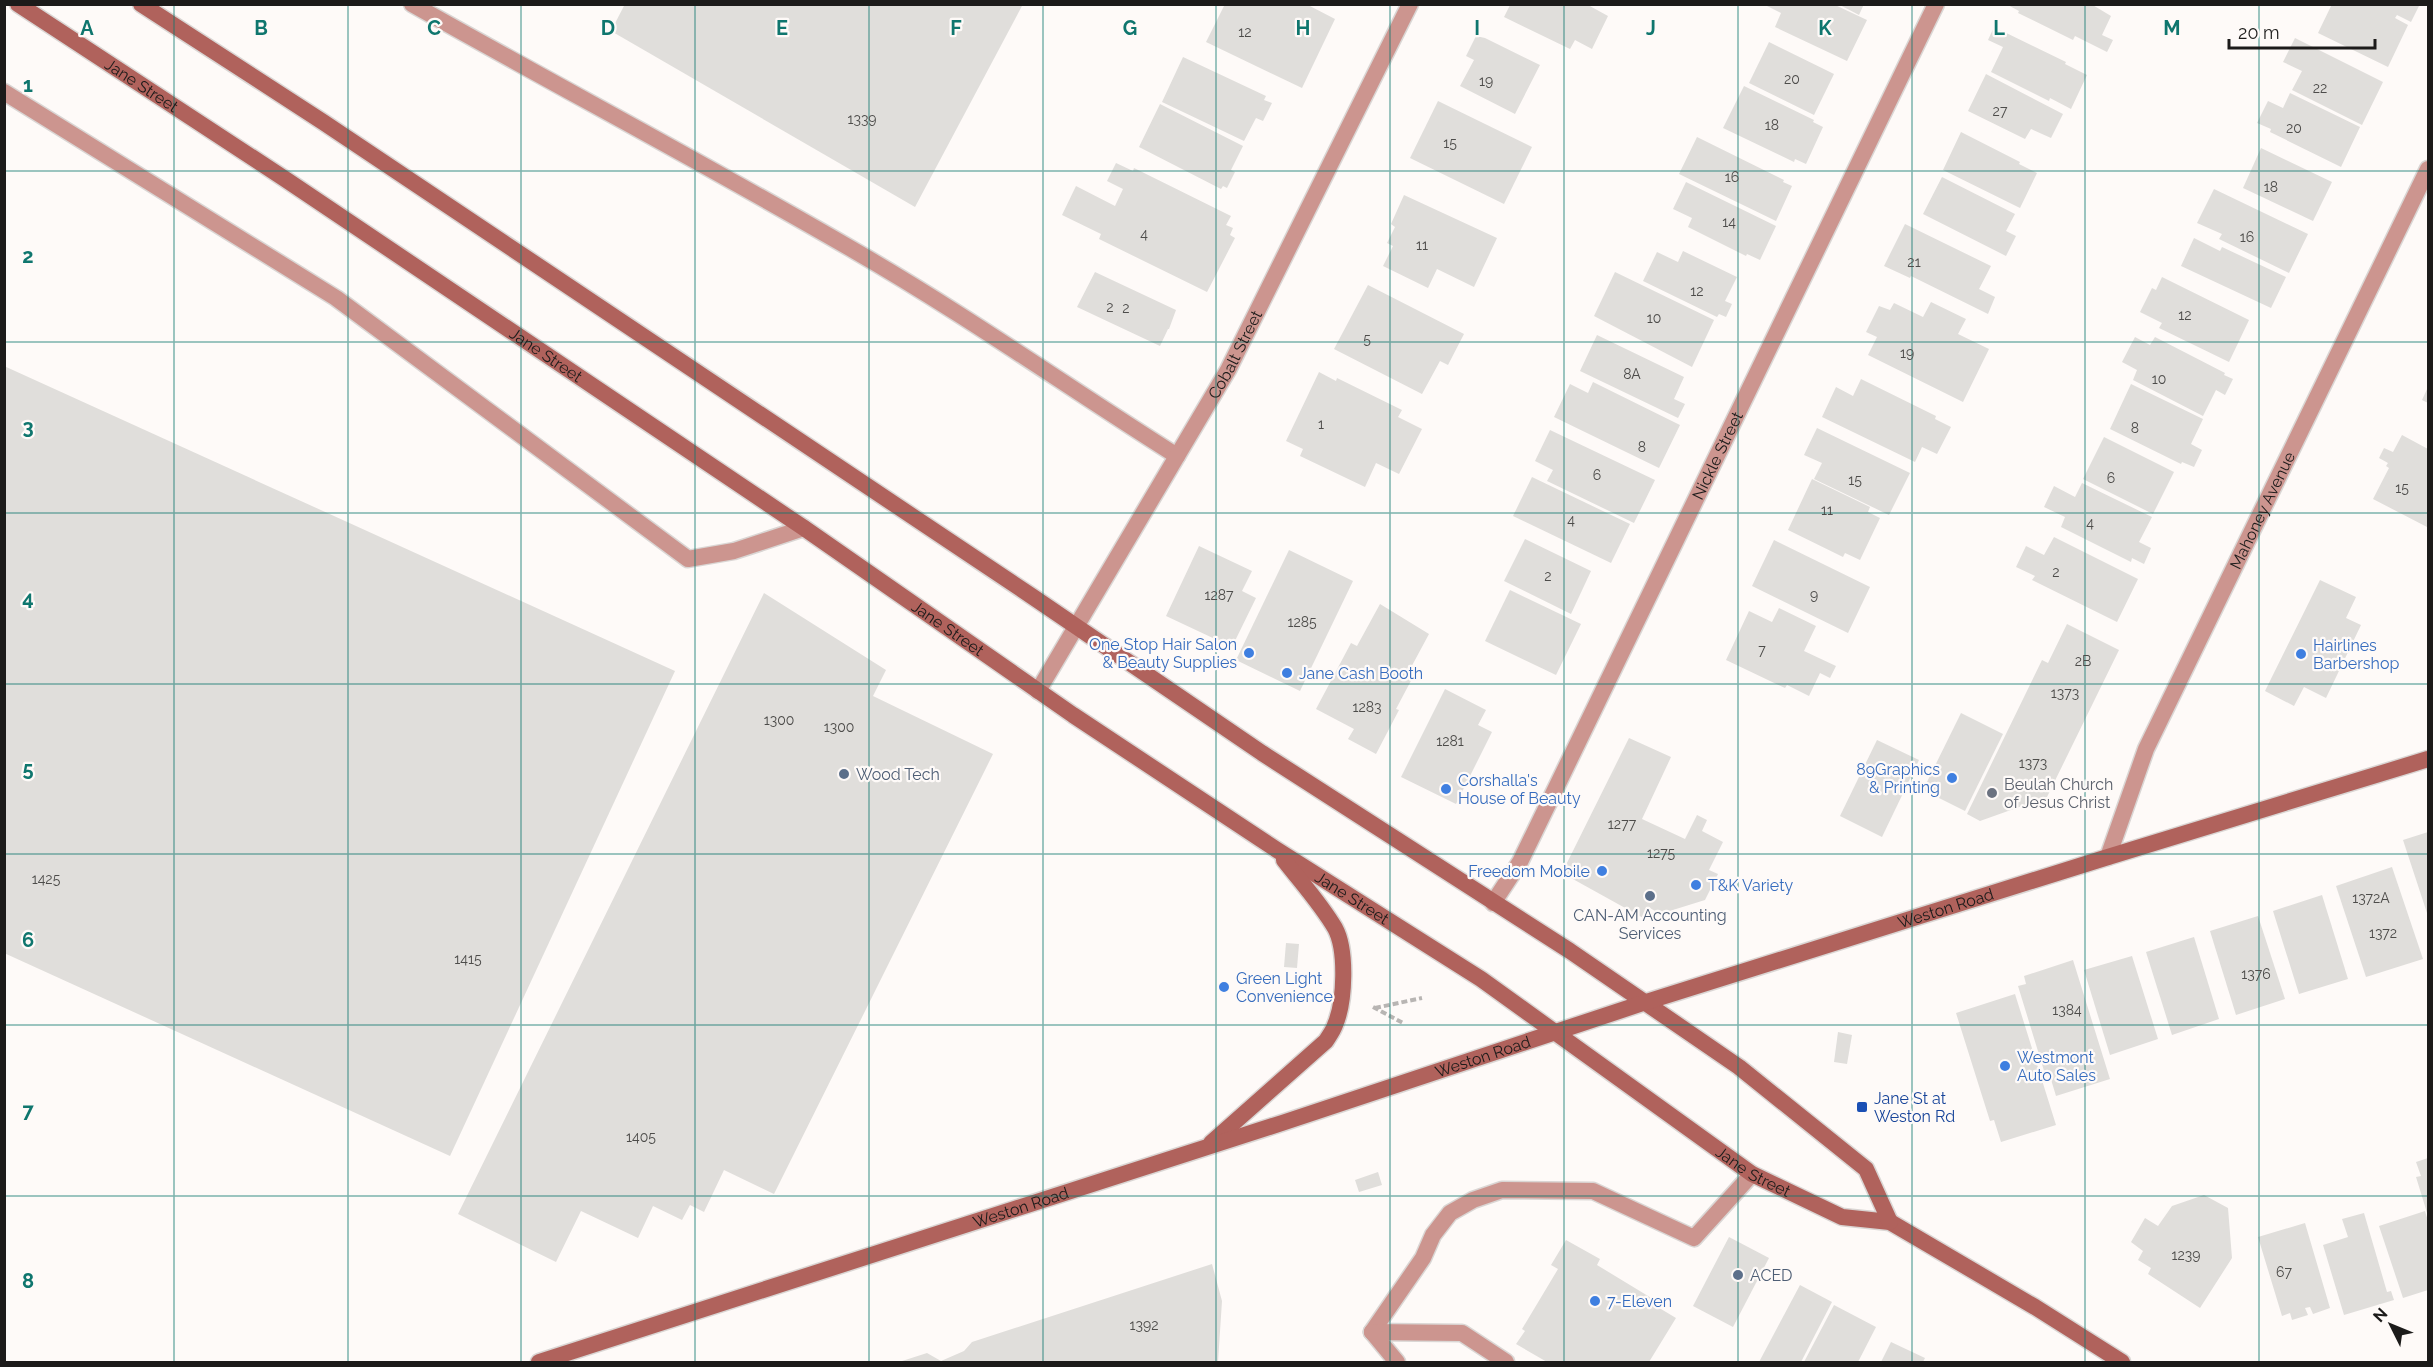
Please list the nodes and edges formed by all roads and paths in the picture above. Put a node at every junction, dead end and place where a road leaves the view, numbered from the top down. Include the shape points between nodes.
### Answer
1 (18, 4) edge
2 (141, 4) edge
3 (412, 4) edge
4 (1410, 4) edge
5 (1936, 4) edge
6 (4, 92) edge
7 (2428, 169) edge
8 (1176, 456) junction
9 (804, 528) junction
10 (1076, 626) junction
11 (1038, 691) junction
12 (2428, 759) edge
13 (1276, 850) junction
14 (2108, 857) junction
15 (1493, 903) junction
16 (1422, 998) dead end
17 (1646, 1002) junction
18 (1403, 1023) dead end
19 (1557, 1032) junction
20 (1206, 1148) junction
21 (1752, 1174) junction
22 (1890, 1222) junction
23 (1372, 1332) junction
24 (539, 1362) edge
25 (1397, 1362) edge
26 (1506, 1362) edge
27 (2122, 1362) edge

1 - 9 main road, Jane Street
2 - 10 main road
3 - 8 street via 856,251 998,338
4 - 8 street, Cobalt Street via 1228,370
5 - 15 street, Nickle Street via 1520,862
6 - 9 street via 336,298 688,559 734,551
7 - 14 street, Mahoney Avenue via 2146,749
8 - 10 street, Cobalt Street
9 - 11 main road, Jane Street
10 - 11 street, Cobalt Street
10 - 15 main road
11 - 13 main road, Jane Street
12 - 14 main road, Weston Road
13 - 19 main road, Jane Street via 1481,979
13 - 20 main road via 1335,929 1342,963 1340,1011 1326,1041
14 - 17 main road, Weston Road
15 - 17 main road
16 - 18 path via 1375,1008
17 - 19 main road, Weston Road
17 - 22 main road via 1739,1067 1866,1169
19 - 20 main road, Weston Road
19 - 21 main road, Jane Street
20 - 24 main road, Weston Road
21 - 22 main road, Jane Street via 1842,1217
21 - 23 street via 1694,1238 1593,1191 1502,1190 1473,1200 1450,1213 1433,1234 1423,1258
22 - 27 main road, Jane Street
23 - 25 street
23 - 26 street via 1462,1333

